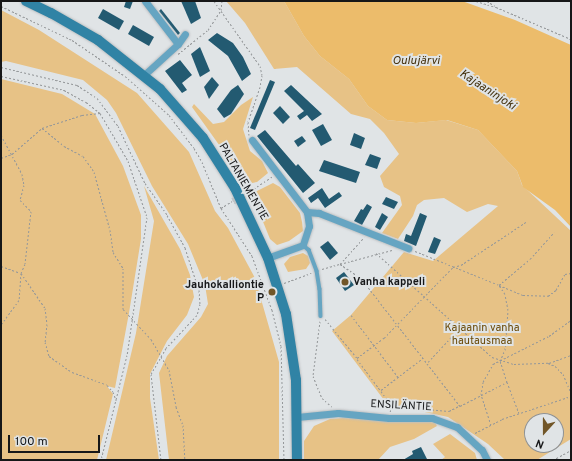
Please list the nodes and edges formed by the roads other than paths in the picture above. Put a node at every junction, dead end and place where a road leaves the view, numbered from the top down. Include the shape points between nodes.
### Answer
1 (26, 1) edge
2 (145, 1) edge
3 (185, 34) dead end
4 (178, 44) junction
5 (144, 75) junction
6 (252, 140) road end
7 (307, 212) junction
8 (303, 245) junction
9 (408, 248) road end
10 (268, 258) junction
11 (321, 316) road end
12 (297, 418) junction
13 (297, 460) edge
14 (487, 460) edge

1 - 5 street, PALTANIEMENTIE via 98,40
2 - 4 street
3 - 4 street
4 - 5 street
5 - 10 street, PALTANIEMENTIE via 175,104 206,143 246,207
6 - 7 street
7 - 8 street via 310,226
7 - 9 street via 319,213
8 - 10 street
8 - 11 lane via 309,250 317,271
10 - 12 street, PALTANIEMENTIE via 278,285 292,344
12 - 13 street, PALTANIEMENTIE
12 - 14 street, ENSILÄNTIE via 338,413 389,418 432,418 445,421 470,438

